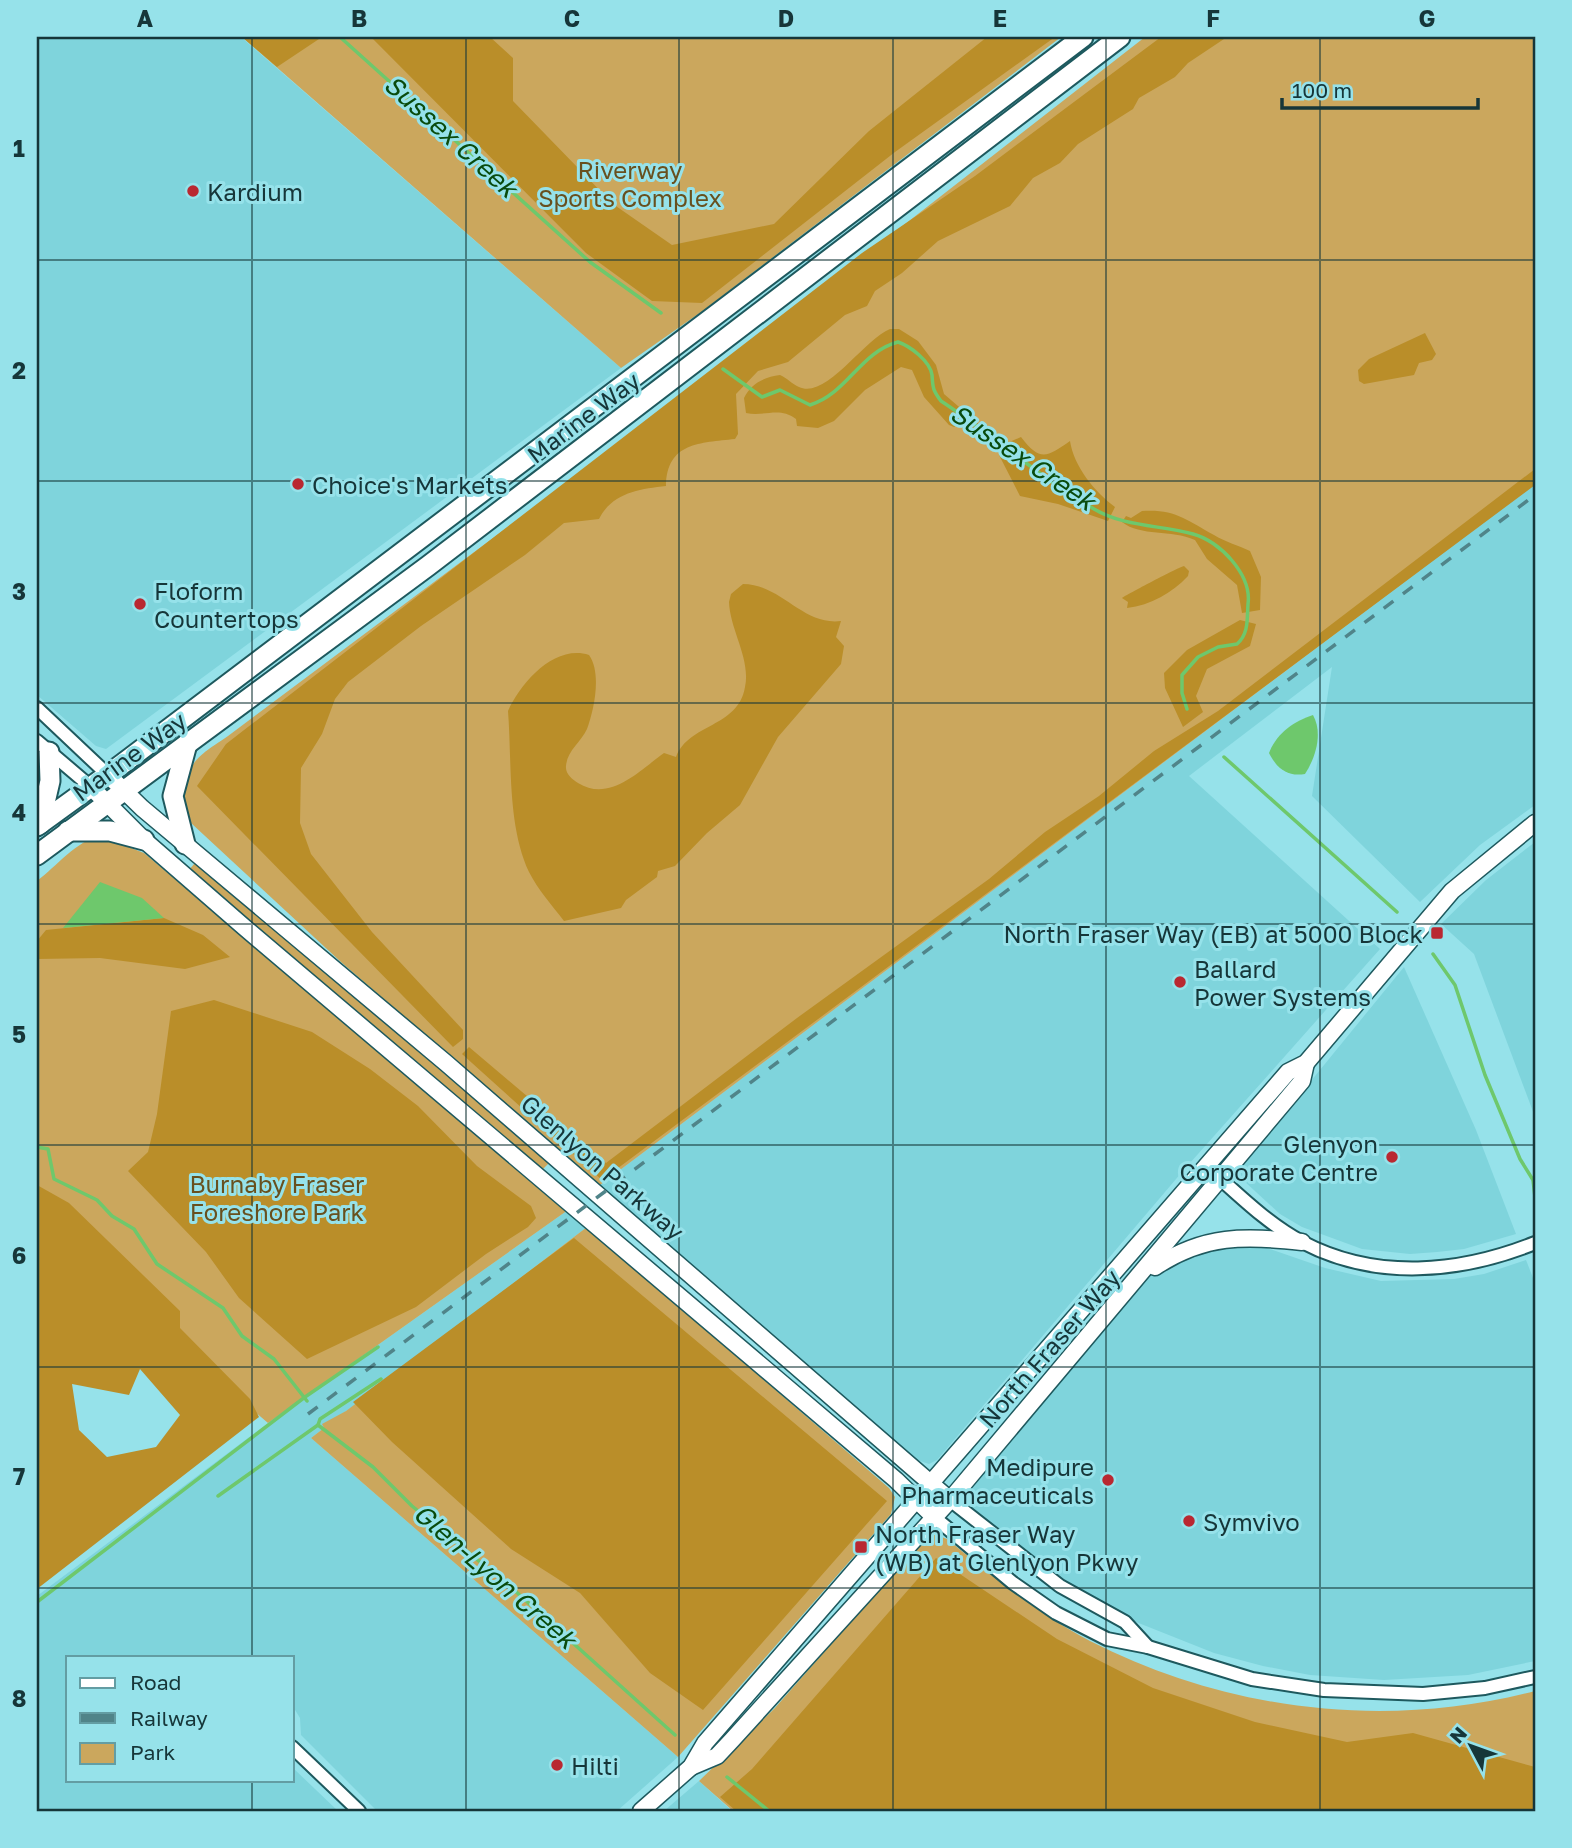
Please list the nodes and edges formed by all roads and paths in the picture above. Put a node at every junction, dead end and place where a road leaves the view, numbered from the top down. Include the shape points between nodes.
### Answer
1 (1083, 37) edge
2 (1120, 37) edge
3 (37, 708) edge
4 (187, 744) junction
5 (43, 746) edge
6 (108, 775) junction
7 (91, 787) junction
8 (125, 790) junction
9 (107, 802) junction
10 (1535, 823) edge
11 (38, 825) edge
12 (68, 831) junction
13 (144, 840) junction
14 (185, 844) junction
15 (37, 855) edge
16 (1306, 1063) junction
17 (1206, 1166) junction
18 (1222, 1180) junction
19 (1302, 1242) junction
20 (1535, 1243) edge
21 (1139, 1279) junction
22 (929, 1483) junction
23 (916, 1498) junction
24 (950, 1500) junction
25 (934, 1517) junction
26 (1148, 1647) junction
27 (1535, 1677) edge
28 (294, 1749) edge
29 (691, 1768) junction
30 (359, 1811) edge
31 (641, 1811) edge

1 - 6 main road, Marine Way
2 - 4 main road, Marine Way via 428,566
3 - 6 street, Glenlyon Parkway
4 - 8 main road, Marine Way
4 - 14 main road via 173,796
5 - 7 street, Glenlyon Parkway
5 - 11 main road via 50,781
6 - 7 main road, Marine Way
6 - 8 street, Glenlyon Parkway
7 - 9 street, Glenlyon Parkway
7 - 11 main road, Marine Way
8 - 9 main road, Marine Way
8 - 14 street, Glenlyon Parkway
9 - 12 main road, Marine Way
9 - 13 street, Glenlyon Parkway
10 - 16 street, North Fraser Way via 1452,891
12 - 13 main road via 110,831
12 - 15 main road, Marine Way
13 - 23 street, Glenlyon Parkway
14 - 22 street, Glenlyon Parkway via 685,1268
16 - 17 street, North Fraser Way via 1288,1072
16 - 18 street, North Fraser Way via 1302,1081
17 - 18 street
17 - 22 street, North Fraser Way
18 - 19 street
18 - 21 street, North Fraser Way
19 - 20 street via 1361,1264 1418,1269 1450,1268
19 - 21 street via 1218,1239 1179,1251
21 - 24 street, North Fraser Way
22 - 23 street, North Fraser Way
22 - 24 street, Glenlyon Parkway
23 - 25 street, Glenlyon Parkway
23 - 29 street, North Fraser Way via 705,1743
24 - 25 street, North Fraser Way
24 - 26 street, Glenlyon Parkway via 1060,1586 1125,1622
25 - 26 street, Glenlyon Parkway via 1056,1613 1107,1639
25 - 29 street, North Fraser Way via 732,1741 717,1756
26 - 27 street, Glenlyon Parkway via 1252,1679 1324,1690 1423,1694
28 - 30 street
29 - 31 street, North Fraser Way

